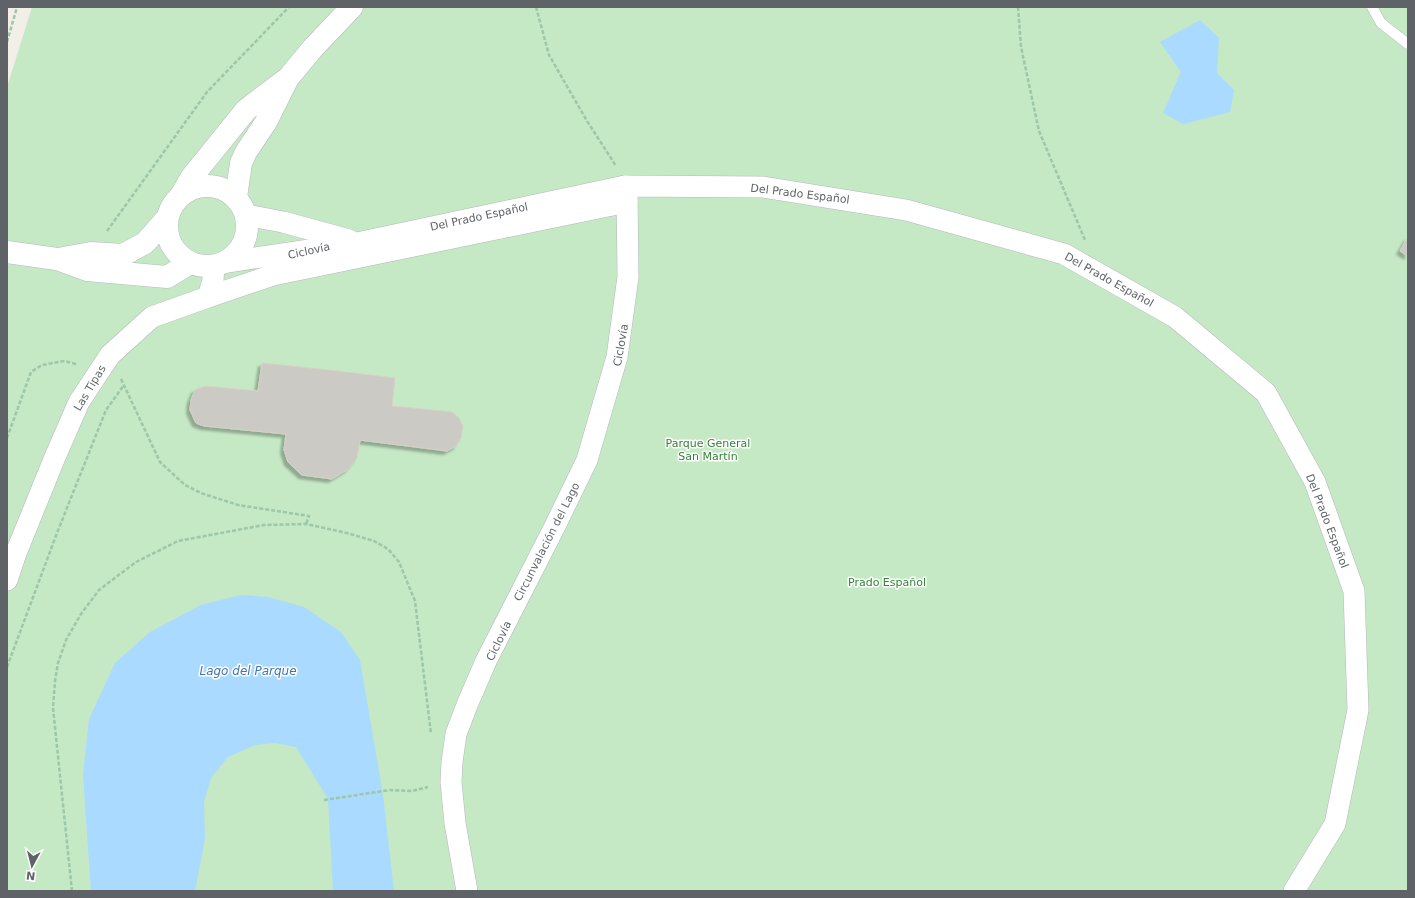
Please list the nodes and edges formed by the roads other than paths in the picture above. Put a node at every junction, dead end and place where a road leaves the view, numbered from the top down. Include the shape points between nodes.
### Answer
1 (352, 7) edge
2 (1372, 7) edge
3 (1408, 44) edge
4 (288, 78) junction
5 (182, 194) junction
6 (626, 194) junction
7 (241, 206) junction
8 (167, 218) junction
9 (357, 243) junction
10 (7, 252) edge
11 (57, 259) junction
12 (190, 263) junction
13 (221, 264) junction
14 (208, 297) junction
15 (7, 580) edge
16 (467, 891) edge
17 (1294, 891) edge

1 - 4 street
2 - 3 lane via 1381,23
4 - 5 street via 246,110 191,178
4 - 7 street via 266,122 241,163
5 - 7 street via 195,187 209,185 224,189
5 - 8 street via 170,208
6 - 9 street, Del Prado Español
6 - 14 street, Las Tipas via 273,275
6 - 16 street, Circunvalación del Lago via 628,277 617,358 588,460 486,661 456,734 451,782
6 - 17 street, Del Prado Español via 763,187 906,210 1064,254 1175,318 1266,392 1315,482 1354,591 1358,710 1335,824
7 - 9 street, Del Prado Español via 283,222
7 - 13 street via 247,221 246,237 239,251
8 - 11 street via 145,243 124,255 91,253
8 - 12 street via 166,229 173,250
9 - 13 street, Del Prado Español
10 - 11 street
11 - 12 street via 87,270 167,278
12 - 13 street via 202,266
13 - 14 street
14 - 15 street, Las Tipas via 152,317 105,363 79,402

